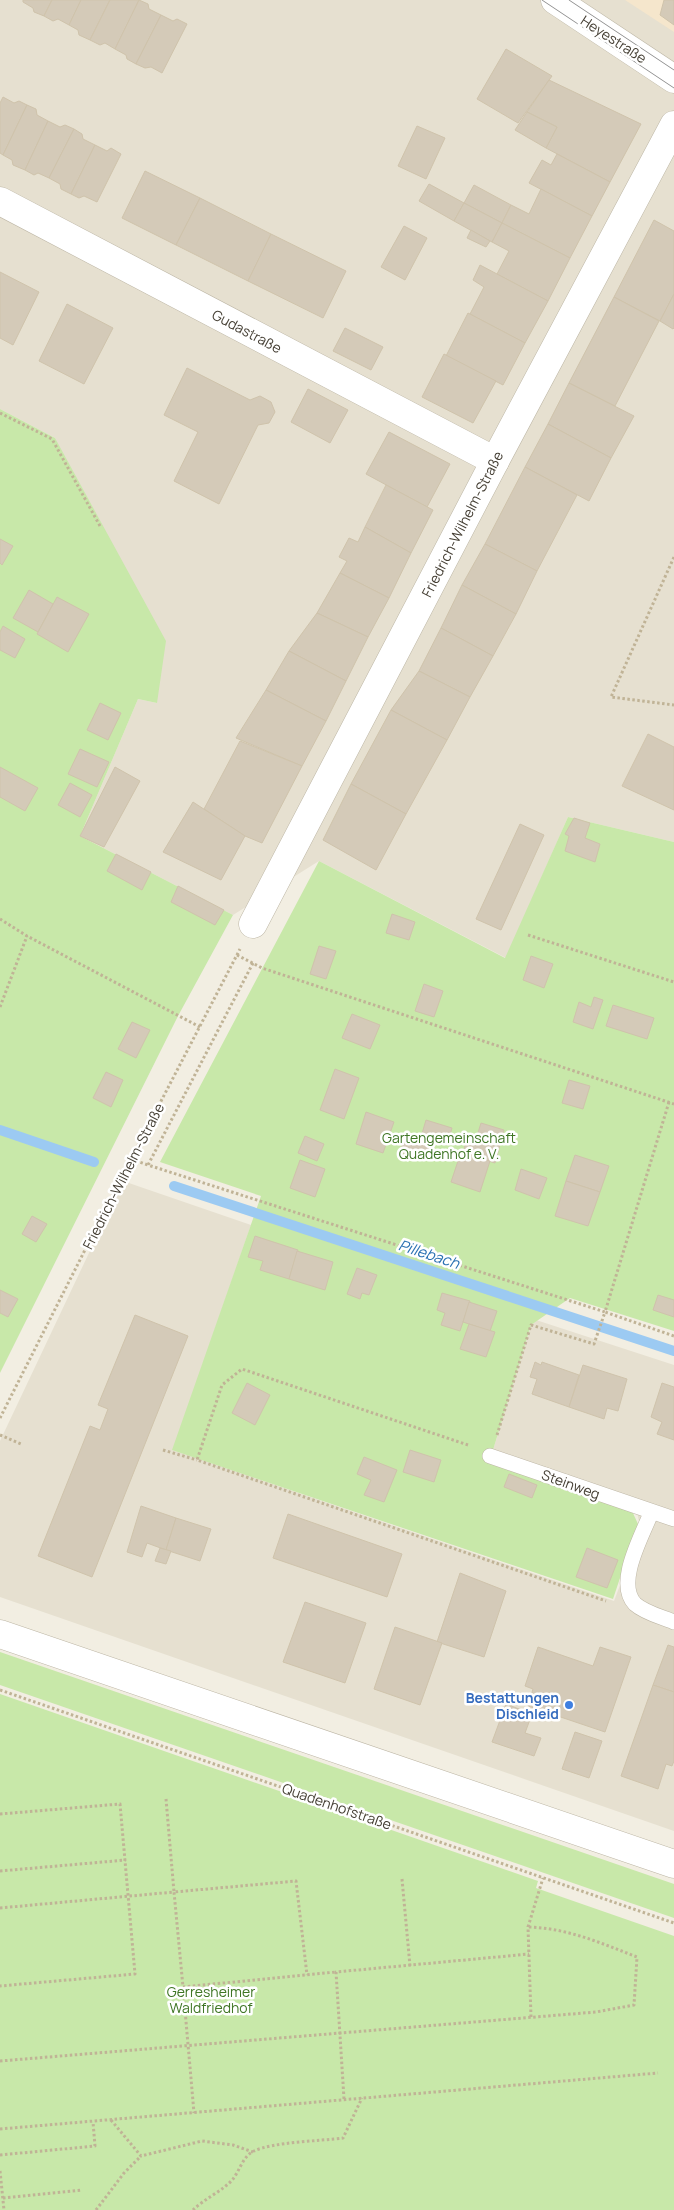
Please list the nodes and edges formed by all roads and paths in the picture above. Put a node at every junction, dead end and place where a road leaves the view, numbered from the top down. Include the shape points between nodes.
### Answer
1 (555, 0) edge
2 (674, 79) edge
3 (674, 125) edge
4 (0, 201) edge
5 (0, 413) edge
6 (495, 461) junction
7 (100, 526) dead end
8 (674, 557) edge
9 (674, 705) edge
10 (0, 919) edge
11 (249, 933) joint
12 (528, 935) dead end
13 (27, 936) junction
14 (237, 955) junction
15 (253, 963) junction
16 (674, 982) edge
17 (0, 1007) edge
18 (200, 1027) junction
19 (674, 1098) edge
20 (672, 1103) edge
21 (131, 1159) junction
22 (148, 1165) junction
23 (606, 1312) junction
24 (674, 1336) edge
25 (0, 1418) edge
26 (0, 1435) edge
27 (21, 1444) dead end
28 (164, 1450) dead end
29 (490, 1456) junction
30 (197, 1460) junction
31 (651, 1513) junction
32 (674, 1519) edge
33 (630, 1597) junction
34 (674, 1622) edge
35 (0, 1634) edge
36 (0, 1690) edge
37 (166, 1799) dead end
38 (0, 1814) edge
39 (126, 1860) junction
40 (674, 1864) edge
41 (0, 1871) edge
42 (543, 1878) junction
43 (402, 1879) dead end
44 (174, 1892) junction
45 (128, 1896) junction
46 (0, 1908) edge
47 (674, 1923) edge
48 (528, 1927) junction
49 (529, 1954) junction
50 (410, 1966) junction
51 (336, 1972) junction
52 (307, 1975) junction
53 (0, 1986) edge
54 (183, 1987) junction
55 (531, 2017) junction
56 (340, 2032) junction
57 (188, 2045) junction
58 (0, 2061) edge
59 (658, 2073) dead end
60 (362, 2098) junction
61 (344, 2099) junction
62 (194, 2113) junction
63 (111, 2120) junction
64 (93, 2122) junction
65 (0, 2129) edge
66 (253, 2152) junction
67 (0, 2156) edge
68 (141, 2156) junction
69 (0, 2171) edge
70 (82, 2190) dead end
71 (3, 2198) junction
72 (4, 2210) edge
73 (96, 2210) edge
74 (193, 2210) edge

1 - 2 street, Heyestraße
3 - 6 street, Friedrich-Wilhelm-Straße
4 - 6 street, Gudastraße
5 - 7 path via 52,439
6 - 11 street, Friedrich-Wilhelm-Straße
8 - 9 path via 611,697
10 - 13 path
11 - 14 path, Friedrich-Wilhelm-Straße
12 - 16 path
13 - 17 path
13 - 18 path
14 - 15 path
14 - 18 path, Friedrich-Wilhelm-Straße
15 - 20 path
15 - 22 path
18 - 21 path, Friedrich-Wilhelm-Straße
19 - 20 path
20 - 23 path
21 - 22 path
21 - 25 path, Friedrich-Wilhelm-Straße
22 - 23 path
23 - 24 path
23 - 29 path via 594,1344 531,1325
26 - 27 path
28 - 30 path
29 - 30 path via 463,1443 242,1369 222,1385
29 - 31 lane, Steinweg
30 - 33 path via 612,1603
31 - 32 lane, Steinweg
31 - 33 lane via 628,1574 626,1587
33 - 34 lane via 643,1609
35 - 40 street
36 - 42 path, Quadenhofstraße
37 - 44 path
38 - 39 path via 120,1804
39 - 41 path
39 - 45 path
42 - 47 path, Quadenhofstraße
42 - 48 path
43 - 50 path
44 - 45 path
44 - 52 path via 296,1881
44 - 54 path
45 - 46 path
45 - 53 path via 136,1974
48 - 49 path
48 - 55 path via 551,1928 585,1937 637,1957 634,2005 596,2012
49 - 50 path
49 - 55 path
50 - 51 path
51 - 52 path
51 - 56 path
52 - 54 path
54 - 57 path
55 - 56 path
56 - 57 path
56 - 61 path
57 - 58 path
57 - 62 path
59 - 60 path
60 - 61 path
60 - 66 path via 343,2138
61 - 62 path
62 - 63 path
63 - 64 path
63 - 68 path
64 - 65 path
64 - 67 path via 95,2146
66 - 68 path via 233,2145 202,2141
66 - 74 path via 232,2180
68 - 73 path
69 - 71 path
70 - 71 path
71 - 72 path

